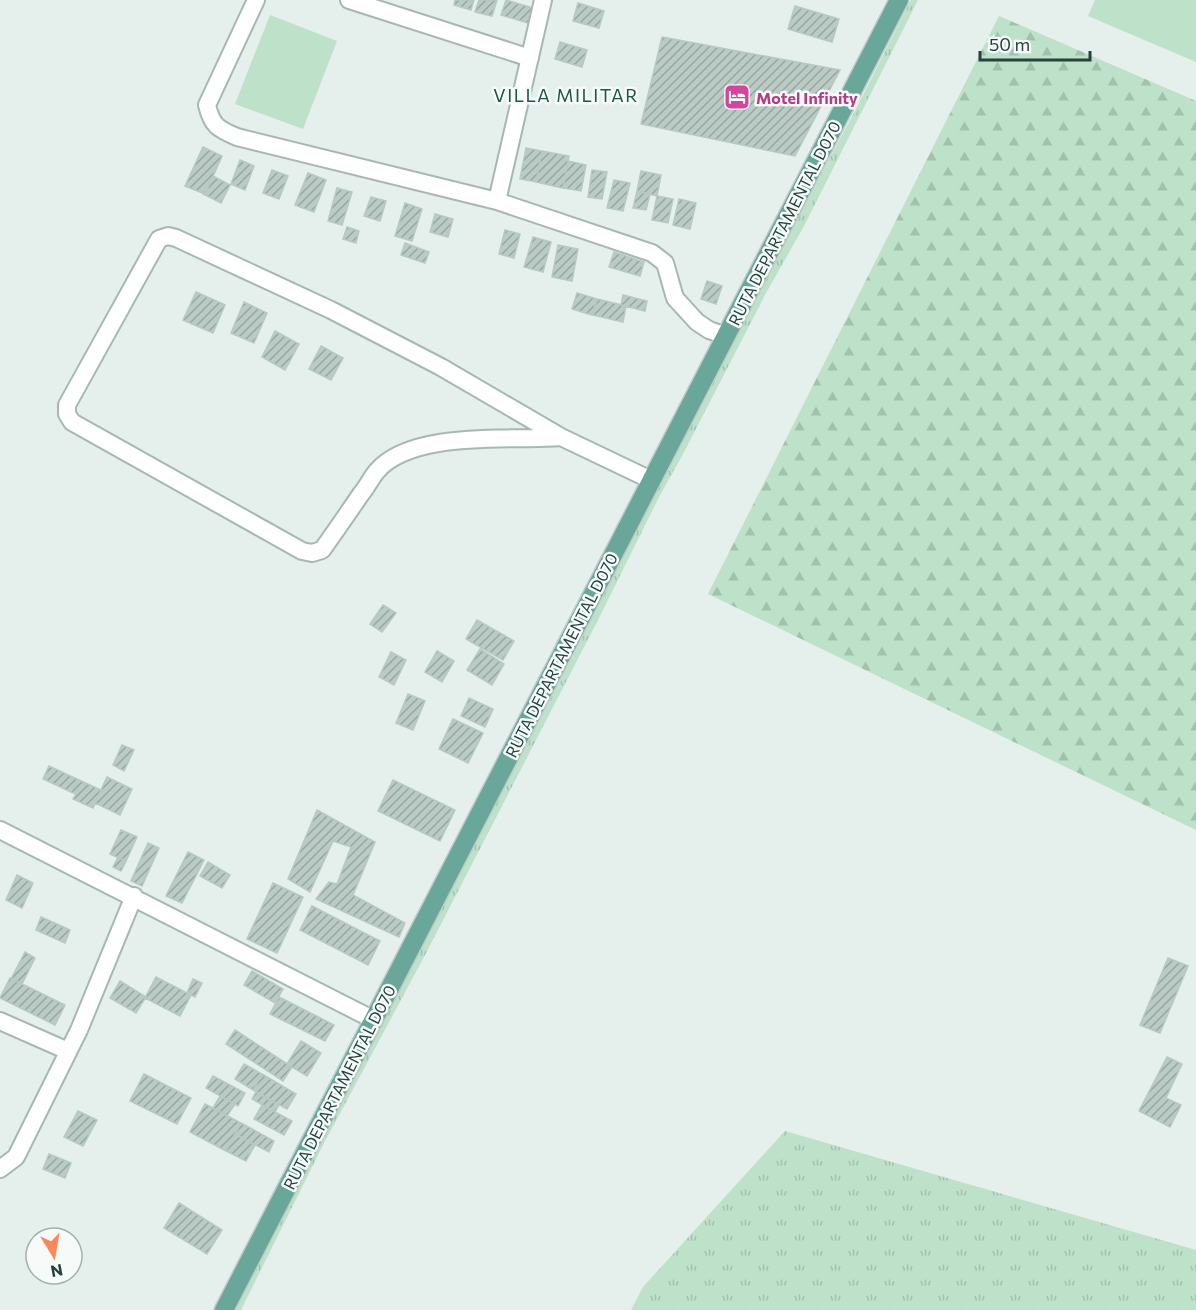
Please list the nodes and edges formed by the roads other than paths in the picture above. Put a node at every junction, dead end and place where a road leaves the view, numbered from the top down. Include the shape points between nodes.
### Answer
1 (256, 0) edge
2 (349, 0) edge
3 (543, 0) edge
4 (899, 0) edge
5 (530, 58) junction
6 (497, 201) junction
7 (726, 336) junction
8 (561, 437) junction
9 (651, 480) junction
10 (0, 830) edge
11 (134, 896) junction
12 (374, 1020) junction
13 (0, 1021) edge
14 (68, 1051) junction
15 (0, 1169) edge
16 (224, 1310) edge

1 - 6 street via 207,105 210,119 220,130
2 - 5 street
3 - 5 street
4 - 7 main road, RUTA DEPARTAMENTAL D070
5 - 6 street
6 - 7 street via 652,253 665,263 675,298 697,322
7 - 9 main road, RUTA DEPARTAMENTAL D070
8 - 8 street via 441,367 341,315 168,236 159,239 67,405 72,422 302,551 312,553 322,550 377,471 397,455 414,448 471,440
8 - 9 street
9 - 12 main road, RUTA DEPARTAMENTAL D070
10 - 11 street
11 - 12 street
11 - 14 street
12 - 16 main road, RUTA DEPARTAMENTAL D070
13 - 14 street
14 - 15 street via 16,1157

